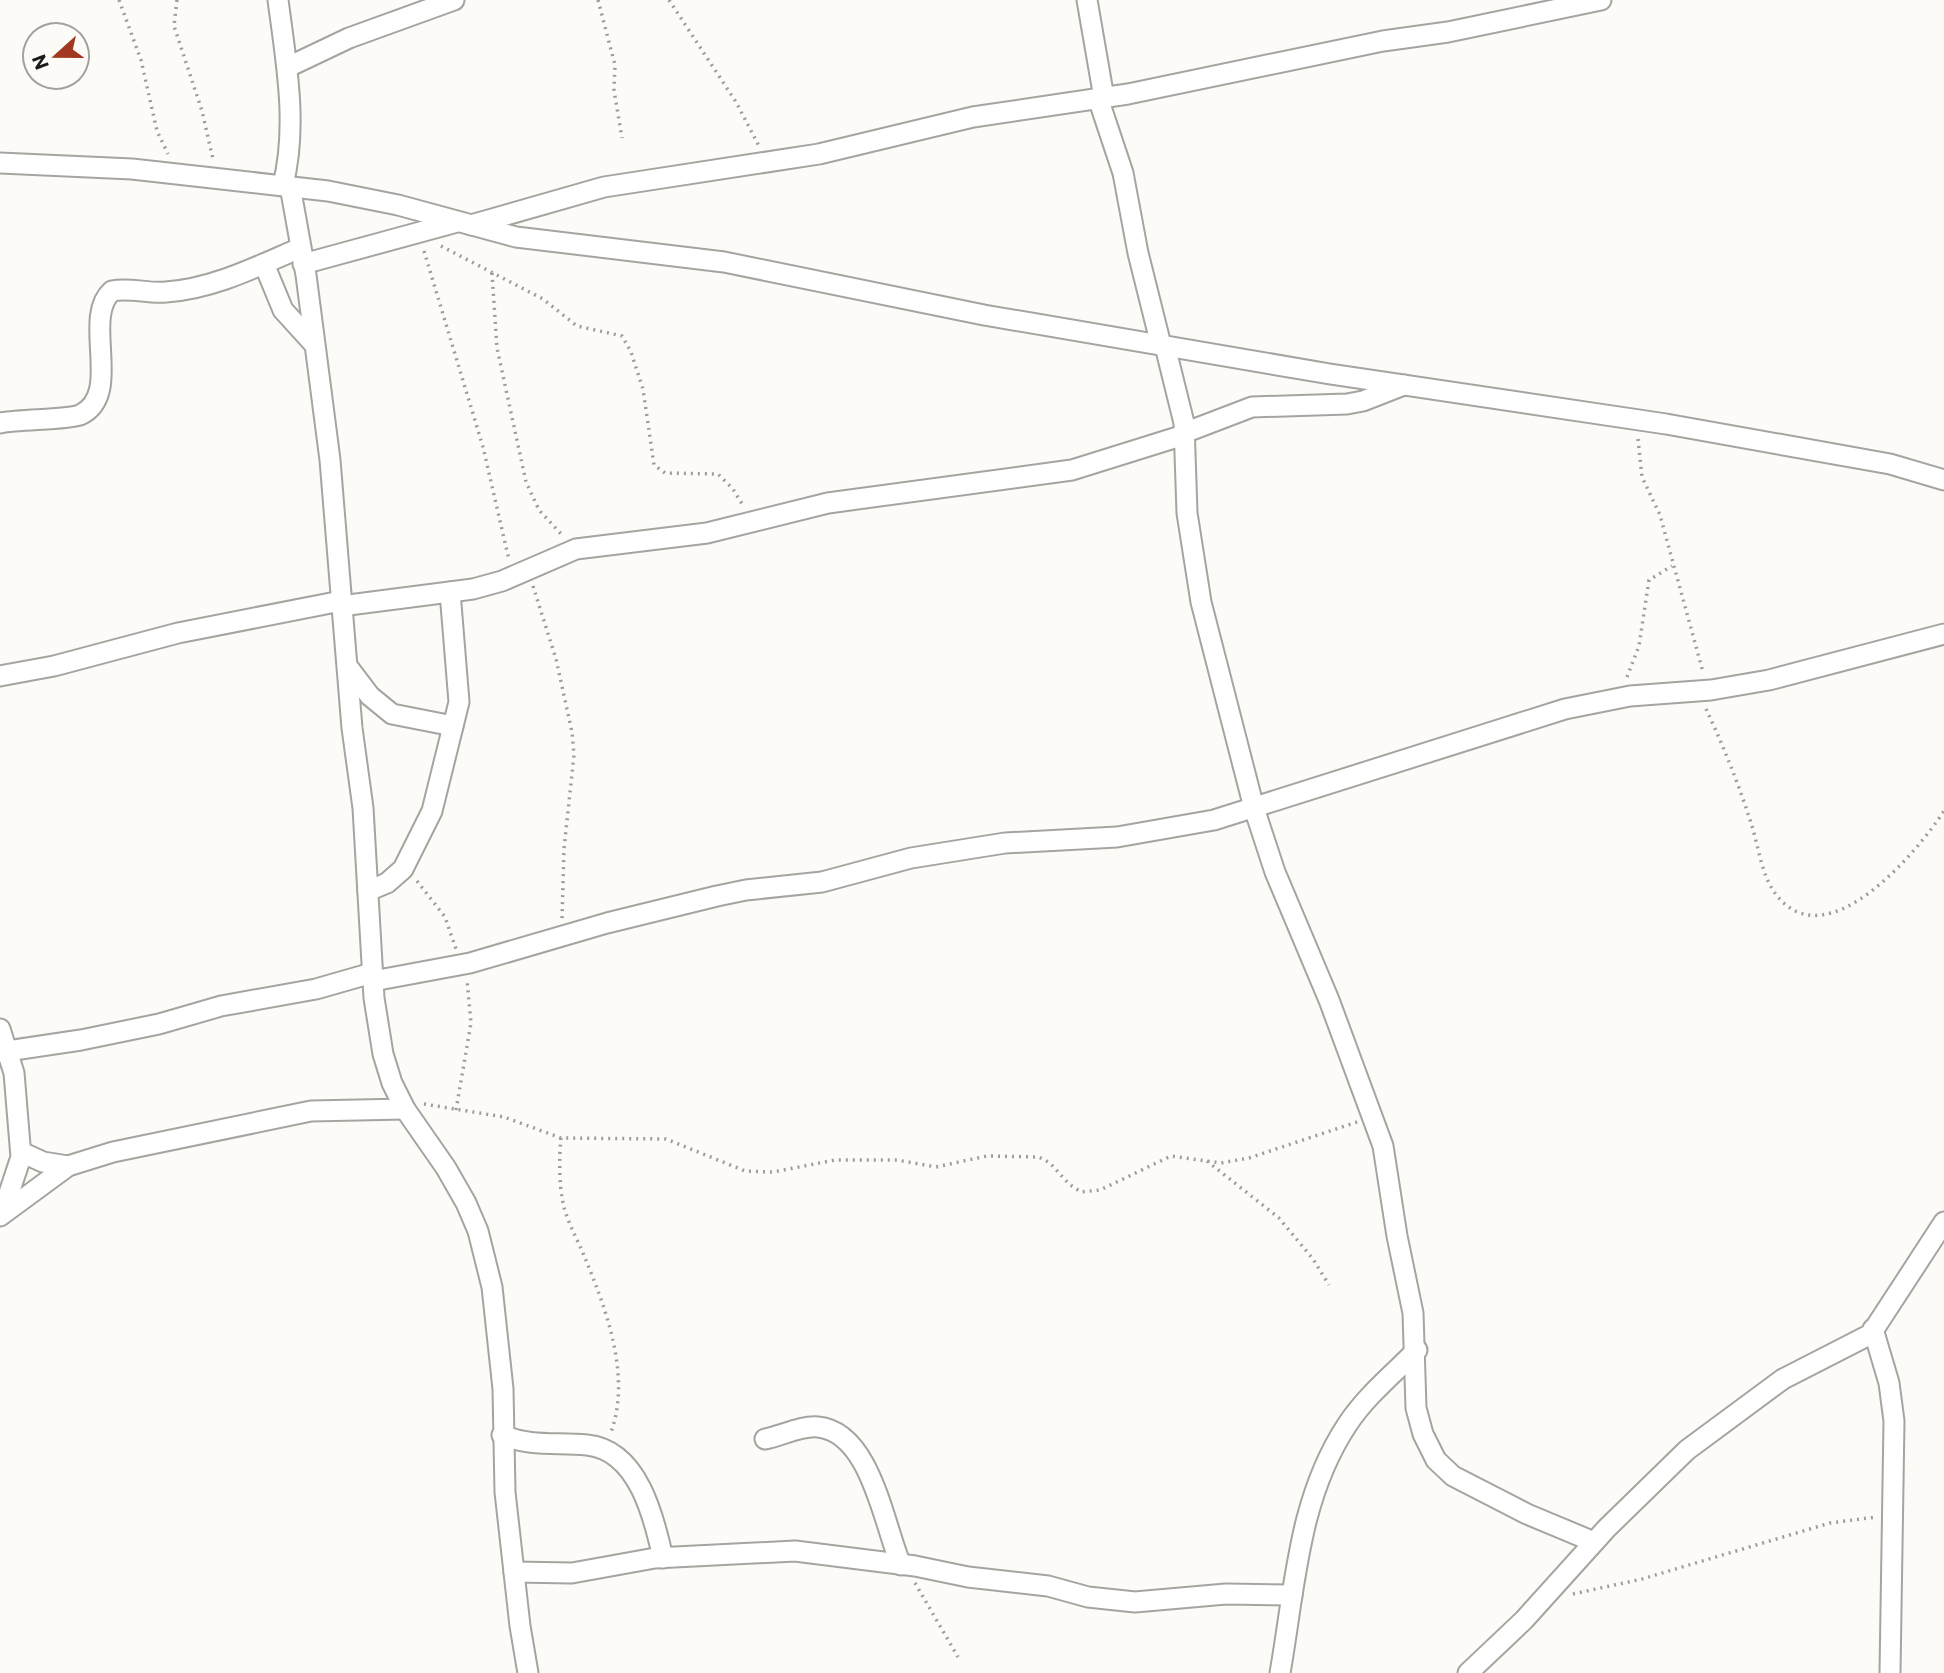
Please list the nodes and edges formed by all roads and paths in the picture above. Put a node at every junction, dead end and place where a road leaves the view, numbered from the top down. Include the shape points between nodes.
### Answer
1 (119, 0) edge
2 (177, 0) edge
3 (278, 0) edge
4 (454, 0) edge
5 (598, 0) edge
6 (669, 0) edge
7 (1087, 0) edge
8 (1601, 0) edge
9 (288, 67) junction
10 (1101, 98) junction
11 (622, 138) dead end
12 (766, 161) junction
13 (173, 162) dead end
14 (0, 163) edge
15 (215, 167) dead end
16 (286, 185) junction
17 (464, 224) junction
18 (425, 232) junction
19 (302, 256) junction
20 (264, 264) junction
21 (492, 273) junction
22 (313, 343) junction
23 (1163, 345) junction
24 (1404, 385) junction
25 (1635, 419) junction
26 (0, 423) edge
27 (1184, 434) junction
28 (1944, 480) edge
29 (750, 522) junction
30 (576, 549) junction
31 (1672, 566) junction
32 (521, 573) junction
33 (450, 592) junction
34 (341, 603) junction
35 (1944, 634) edge
36 (348, 667) junction
37 (0, 676) edge
38 (1704, 690) junction
39 (1618, 698) junction
40 (453, 726) junction
41 (1254, 808) junction
42 (1944, 811) edge
43 (401, 871) junction
44 (368, 891) junction
45 (558, 938) junction
46 (463, 964) junction
47 (372, 977) junction
48 (0, 1029) edge
49 (3, 1051) edge
50 (0, 1096) edge
51 (403, 1105) junction
52 (456, 1110) junction
53 (17, 1112) junction
54 (1374, 1117) junction
55 (561, 1139) junction
56 (21, 1152) junction
57 (1206, 1160) junction
58 (68, 1166) junction
59 (1, 1215) edge
60 (1944, 1222) edge
61 (1936, 1246) edge
62 (1329, 1285) dead end
63 (1873, 1329) junction
64 (1417, 1350) junction
65 (502, 1435) junction
66 (765, 1439) dead end
67 (604, 1450) junction
68 (1892, 1519) junction
69 (1594, 1542) junction
70 (663, 1558) junction
71 (904, 1565) junction
72 (514, 1572) junction
73 (1292, 1595) junction
74 (1539, 1602) junction
75 (958, 1657) dead end
76 (528, 1673) edge
77 (1280, 1673) edge
78 (1468, 1673) edge
79 (1891, 1673) edge

1 - 13 path via 141,60 157,131
2 - 15 path via 174,26
3 - 9 street
4 - 9 street via 349,38
5 - 11 path via 615,65
6 - 12 path via 736,102
7 - 10 street
8 - 10 street
9 - 16 street
10 - 12 street via 973,117 830,151
10 - 23 street
12 - 17 street via 604,187
14 - 16 street via 79,164
16 - 17 street via 398,205
16 - 19 street
17 - 18 street
17 - 23 street via 516,237 724,262 984,315
18 - 19 street
18 - 21 path via 447,251
18 - 32 path via 498,520
19 - 20 street
19 - 22 street
20 - 22 street via 284,310
20 - 26 street via 186,289 112,291 100,314 102,375 88,410 72,418
21 - 29 path via 543,299 577,326 622,336 643,389 654,465 665,473 724,478
21 - 30 path via 497,348 526,482 539,510
22 - 34 street via 330,460
23 - 24 street
23 - 27 street via 1179,394
24 - 25 street
24 - 27 street via 1363,401 1252,407
25 - 28 street via 1890,464
25 - 31 path via 1642,477 1660,515
27 - 29 street via 1072,470 828,503
27 - 41 street via 1187,513 1201,602
29 - 30 street via 707,533
30 - 32 street
31 - 38 path
31 - 39 path via 1649,580 1639,646
32 - 33 street
32 - 45 path via 556,659 572,732 574,755
33 - 34 street
33 - 40 street via 459,702
34 - 36 street
34 - 37 street via 177,633
35 - 38 street via 1769,680
36 - 40 street via 392,714
36 - 44 street
38 - 39 street
38 - 42 path via 1763,867 1776,895 1788,906 1806,914 1824,913 1861,901 1923,843
39 - 41 street via 1518,722
40 - 43 street via 432,811
41 - 45 street via 1117,837 1005,843 911,858 822,883 717,896
41 - 54 street via 1275,873
43 - 44 street
43 - 46 path via 425,889 444,917
44 - 47 street
45 - 46 street
46 - 47 street
46 - 52 path via 471,1023
47 - 49 street via 221,1006 82,1041
47 - 51 street via 383,1054
48 - 49 street
49 - 53 street via 14,1073
50 - 53 street
51 - 52 path
51 - 58 street via 311,1111 113,1152
51 - 65 street via 446,1168 478,1231 492,1287 503,1389
52 - 55 path via 504,1117
53 - 56 street
54 - 57 path via 1249,1158 1220,1163
54 - 64 street via 1390,1177
55 - 57 path via 666,1139 746,1171 773,1172 835,1160 897,1160 936,1167 988,1156 1039,1157 1081,1192 1100,1190 1171,1156
55 - 67 path via 563,1201 592,1277 620,1382 618,1406
56 - 58 street
56 - 59 street
57 - 62 path via 1279,1218
58 - 59 street
60 - 61 street
61 - 63 street
63 - 68 street via 1889,1383 1894,1421
63 - 69 street via 1783,1379 1687,1450
64 - 69 street via 1416,1408 1436,1460 1453,1476 1500,1501
64 - 73 street via 1348,1424 1321,1471 1304,1523
65 - 67 street via 527,1443 590,1445
65 - 72 street
66 - 71 street via 816,1426 844,1439 878,1494 891,1542
67 - 70 street via 625,1464 637,1481
68 - 74 path via 1852,1518 1830,1523 1642,1579
68 - 79 street
69 - 74 street
70 - 71 street via 795,1551
70 - 72 street via 572,1573
71 - 73 street via 1135,1602 1226,1594
71 - 75 path
72 - 76 street
73 - 77 street
74 - 78 street

